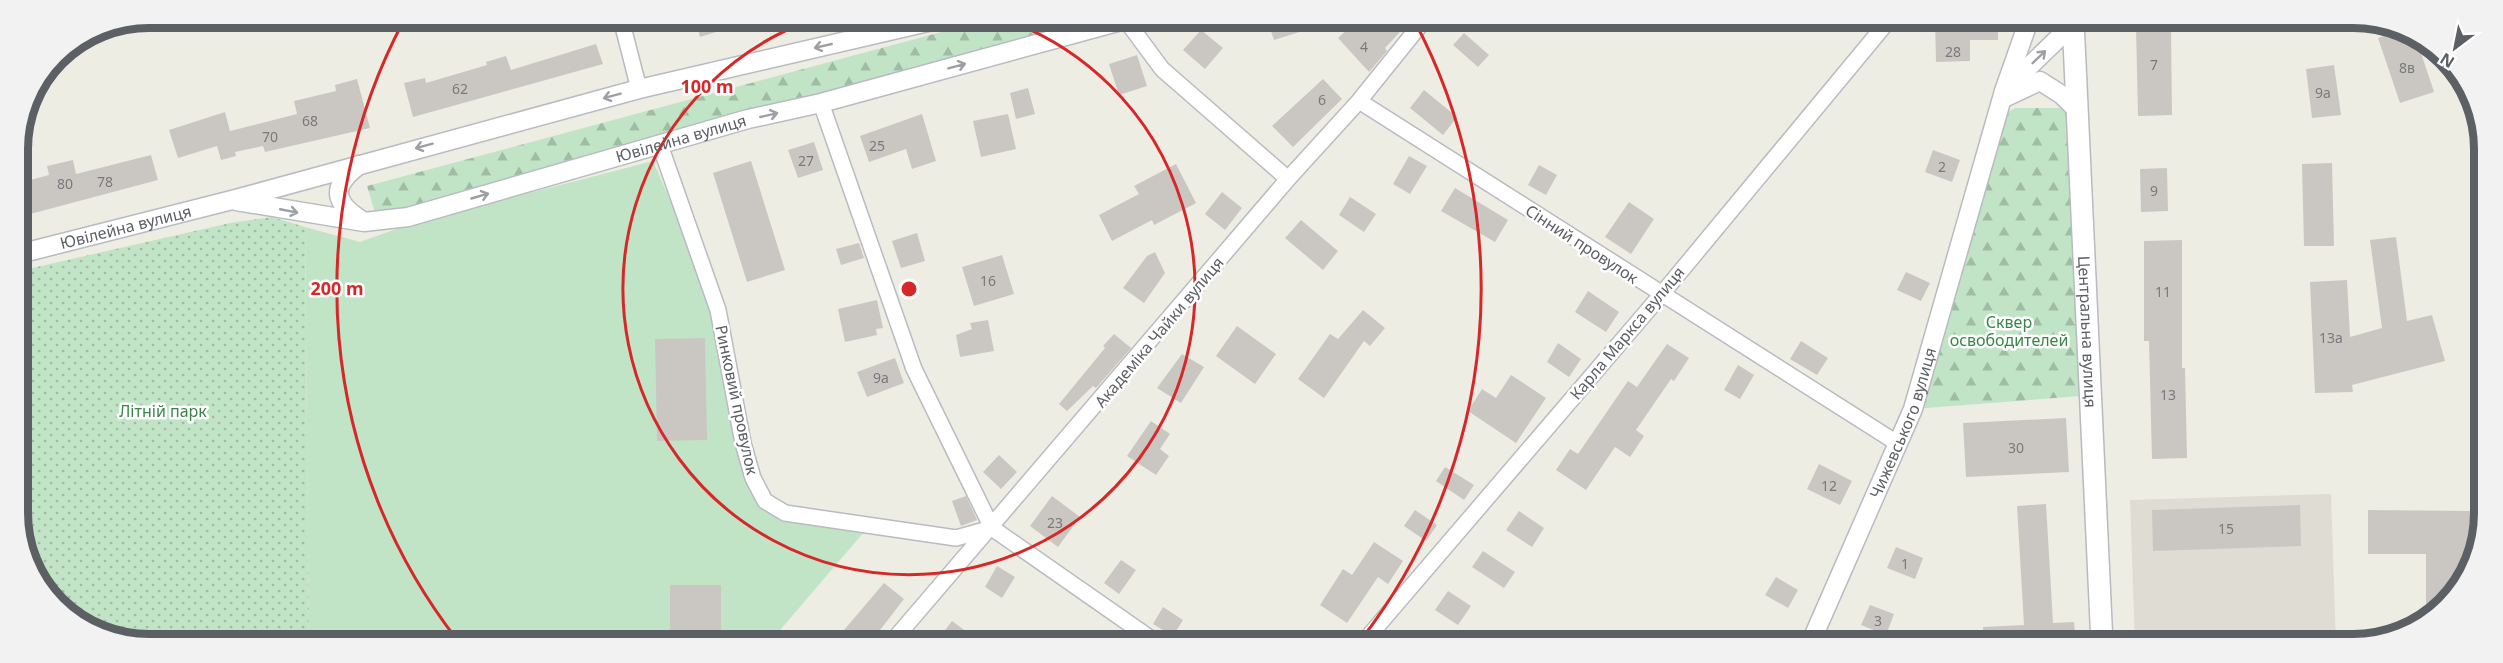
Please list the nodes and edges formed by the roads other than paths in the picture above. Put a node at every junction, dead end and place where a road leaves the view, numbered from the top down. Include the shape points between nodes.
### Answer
1 (1418, 28) edge
2 (1882, 28) edge
3 (2026, 28) edge
4 (2067, 28) edge
5 (2073, 28) edge
6 (624, 29) edge
7 (899, 29) edge
8 (1091, 29) edge
9 (1133, 29) edge
10 (639, 89) junction
11 (2003, 95) junction
12 (1359, 101) junction
13 (821, 103) junction
14 (2078, 111) junction
15 (660, 145) junction
16 (363, 162) junction
17 (1288, 179) junction
18 (232, 200) junction
19 (364, 222) junction
20 (29, 252) edge
21 (1660, 295) junction
22 (1897, 443) junction
23 (992, 528) junction
24 (899, 634) edge
25 (1143, 634) edge
26 (1371, 634) edge
27 (1814, 634) edge
28 (2102, 634) edge

1 - 12 street, Академіка Чайки вулиця
2 - 21 street, Карла Маркса вулиця
3 - 11 street, Чижевського вулиця
11 -> 4 street
5 - 14 main road, Центральна вулиця
6 - 10 street
7 -> 10 street, Ювілейна вулиця
13 -> 8 street, Ювілейна вулиця
9 - 17 street via 1162,69
10 -> 16 street, Ювілейна вулиця
11 - 14 street via 2040,81
11 - 22 street, Чижевського вулиця via 1913,409
12 - 17 street, Академіка Чайки вулиця
12 - 21 street, Сінний провулок
15 -> 13 street, Ювілейна вулиця
13 - 23 street via 914,369
14 - 28 main road, Центральна вулиця
19 -> 15 street, Ювілейна вулиця via 408,217
15 - 23 street, Ринковий провулок via 718,310 743,443 753,478 765,501 785,513 956,538
16 - 18 street, Ювілейна вулиця
16 - 19 street via 344,176 339,197 343,208
17 - 23 street, Академіка Чайки вулиця
18 -> 19 street, Ювілейна вулиця
18 - 20 street, Ювілейна вулиця
21 - 22 street, Сінний провулок
21 - 26 street, Карла Маркса вулиця
22 - 27 street, Чижевського вулиця
23 - 24 street, Академіка Чайки вулиця
23 - 25 street

